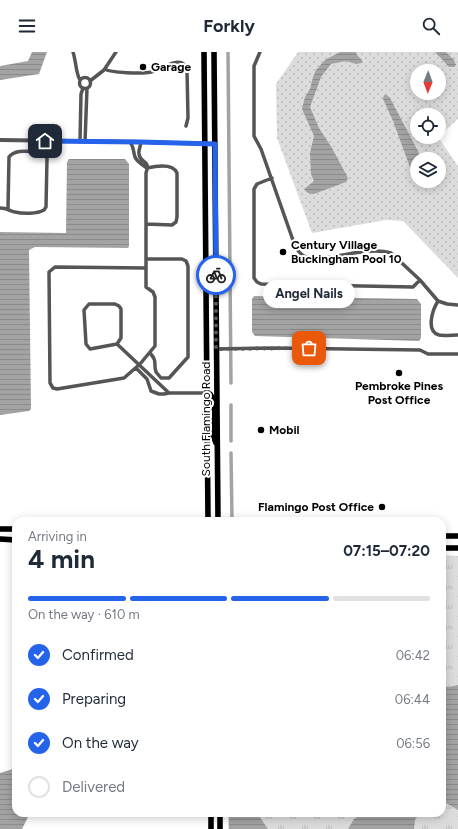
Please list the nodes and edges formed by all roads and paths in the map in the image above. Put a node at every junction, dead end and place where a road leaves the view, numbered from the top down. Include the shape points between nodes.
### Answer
1 (73, 52) edge
2 (116, 52) edge
3 (204, 52) edge
4 (214, 52) edge
5 (259, 53) edge
6 (105, 69) junction
7 (80, 80) junction
8 (90, 81) junction
9 (86, 89) junction
10 (81, 126) junction
11 (186, 126) dead end
12 (85, 127) junction
13 (0, 140) edge
14 (83, 142) junction
15 (130, 142) junction
16 (140, 142) junction
17 (205, 144) junction
18 (215, 144) junction
19 (148, 168) junction
20 (272, 178) junction
21 (0, 208) edge
22 (8, 208) junction
23 (146, 224) junction
24 (146, 259) junction
25 (146, 268) junction
26 (420, 280) junction
27 (438, 301) junction
28 (458, 305) edge
29 (458, 335) edge
30 (117, 344) junction
31 (216, 349) junction
32 (150, 353) junction
33 (458, 354) edge
34 (140, 364) junction
35 (136, 368) junction
36 (169, 393) junction
37 (207, 393) junction
38 (217, 447) junction
39 (208, 517) edge
40 (218, 517) edge
41 (0, 529) edge
42 (12, 529) edge
43 (446, 536) edge
44 (458, 536) edge
45 (0, 539) edge
46 (12, 540) edge
47 (446, 548) edge
48 (458, 548) edge
49 (211, 817) edge
50 (220, 817) edge
51 (211, 829) edge
52 (220, 829) edge

1 - 7 street
2 - 6 street
3 - 17 highway, South Flamingo Road
4 - 18 highway, South Flamingo Road
5 - 20 street via 254,66 254,136
6 - 8 street
6 - 11 street via 109,72 152,72 172,62 185,65 188,118
7 - 8 street via 86,78
7 - 9 street via 80,85
8 - 9 street via 90,86
9 - 10 street via 81,94
9 - 12 street
10 - 12 street
10 - 14 street
12 - 14 street
13 - 14 street
14 - 15 street
15 - 16 street
15 - 19 street via 135,149 138,162
16 - 17 street
16 - 19 street via 138,153
17 - 18 street
17 - 37 highway, South Flamingo Road
18 - 31 highway, South Flamingo Road
19 - 23 street
19 - 23 street via 169,166 177,172 177,220 174,224
20 - 26 street via 294,246 305,257 320,259 385,251 397,257
20 - 26 street via 257,184 254,189 254,278 257,282 413,287
21 - 22 street
22 - 22 street via 9,157 13,152 41,152 46,158 46,207 40,212 12,212
23 - 24 street
24 - 25 street
24 - 32 street via 182,259 188,266 188,357 169,378 165,379 156,372 155,358
25 - 32 street via 146,287 153,292 154,297 155,346
25 - 35 street via 55,267 49,272 50,383 53,388 124,378
26 - 27 street
27 - 28 street
27 - 29 street via 432,314 434,333
30 - 30 street via 121,338 119,306 88,304 84,310 86,344 90,348
30 - 34 street
31 - 33 street via 420,350 428,354
31 - 38 highway, South Flamingo Road
32 - 34 street
34 - 35 street
34 - 36 street
35 - 36 street via 147,379 151,391 159,394
36 - 37 street
37 - 38 highway via 213,399 213,435
37 - 39 highway, South Flamingo Road
38 - 40 highway, South Flamingo Road
41 - 42 highway
43 - 44 highway
45 - 46 highway
47 - 48 highway
49 - 51 highway
50 - 52 highway

